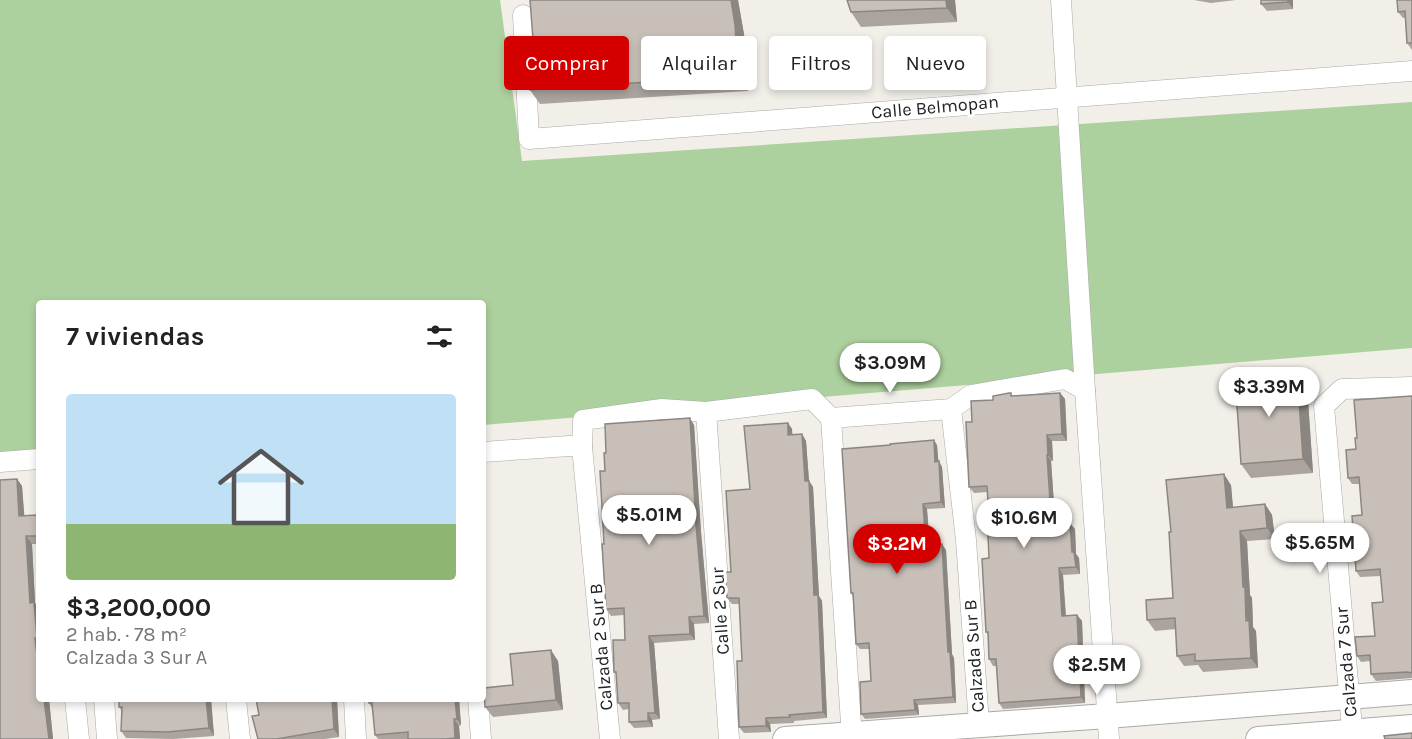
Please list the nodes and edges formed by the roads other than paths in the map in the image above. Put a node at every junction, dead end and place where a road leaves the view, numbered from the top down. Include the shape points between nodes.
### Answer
1 (1061, 0) edge
2 (523, 15) dead end
3 (1412, 71) edge
4 (1068, 96) junction
5 (1412, 387) edge
6 (1085, 390) junction
7 (951, 409) junction
8 (706, 412) junction
9 (831, 418) junction
10 (582, 447) junction
11 (486, 452) edge
12 (36, 459) edge
13 (0, 462) edge
14 (1412, 692) edge
15 (1349, 696) junction
16 (75, 702) edge
17 (104, 702) edge
18 (236, 702) edge
19 (354, 702) edge
20 (478, 702) edge
21 (979, 724) junction
22 (1108, 728) edge
23 (1412, 728) edge
24 (1352, 735) edge
25 (851, 736) edge
26 (79, 739) edge
27 (107, 739) edge
28 (240, 739) edge
29 (356, 739) edge
30 (481, 739) edge
31 (610, 739) edge
32 (729, 739) edge
33 (785, 739) edge
34 (1258, 739) edge

1 - 4 street
2 - 4 street, Calle Belmopan via 529,139
3 - 4 street, Calle Belmopan
4 - 6 street
5 - 15 street, Calzada 7 Sur via 1342,389 1324,406
6 - 7 street via 1065,379 971,395
6 - 22 street
7 - 9 street
7 - 21 street, Calzada Sur B via 966,540
8 - 9 street via 812,399
8 - 10 street, Calzada 2 Sur B via 662,409 583,420
8 - 32 street, Calle 2 Sur
9 - 25 street
10 - 11 street
10 - 31 street, Calzada 2 Sur B
12 - 13 street
14 - 15 street
15 - 22 street
15 - 24 street, Calzada 7 Sur
16 - 26 street
17 - 27 street
18 - 28 street
19 - 29 street
20 - 30 street
21 - 22 street
21 - 25 street
23 - 24 street
24 - 34 street
25 - 33 street

